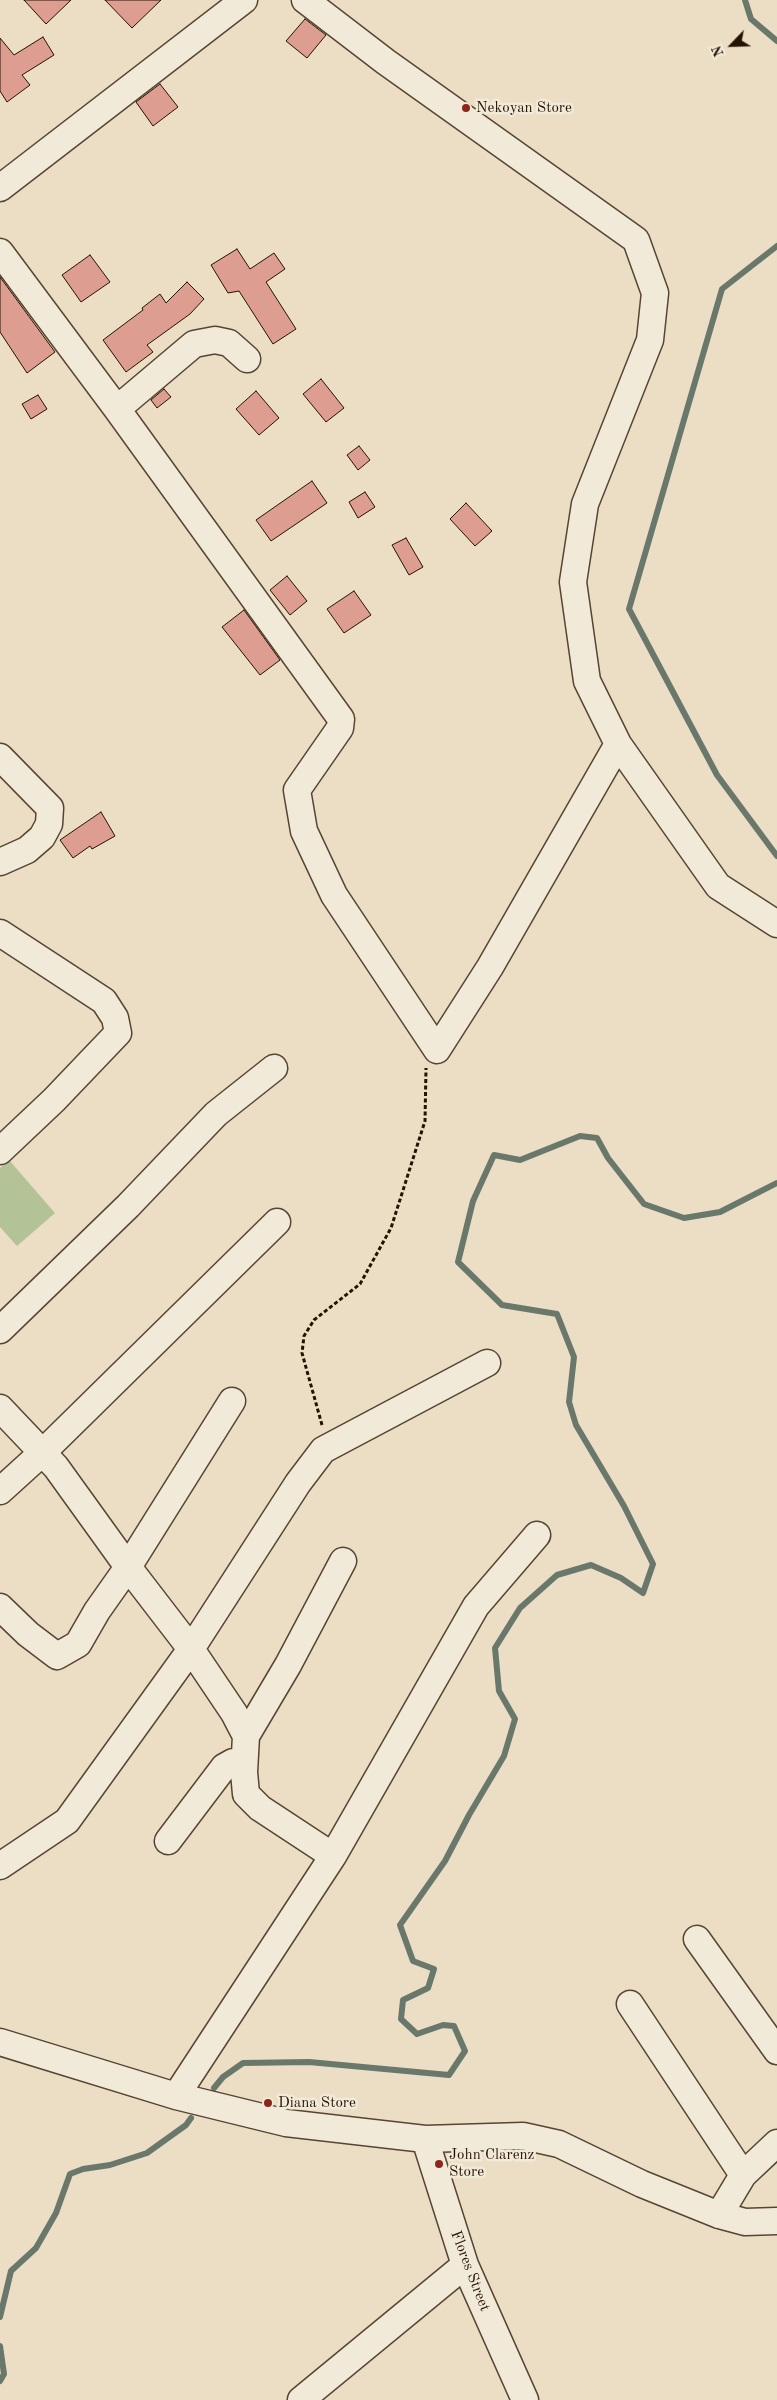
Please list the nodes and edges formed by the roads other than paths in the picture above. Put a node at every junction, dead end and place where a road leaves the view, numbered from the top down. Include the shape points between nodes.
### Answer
1 (244, 0) edge
2 (305, 0) edge
3 (0, 188) edge
4 (0, 252) edge
5 (247, 359) dead end
6 (117, 409) junction
7 (618, 744) junction
8 (0, 757) edge
9 (0, 862) edge
10 (777, 924) edge
11 (0, 933) edge
12 (274, 1068) dead end
13 (0, 1151) edge
14 (277, 1222) dead end
15 (0, 1330) edge
16 (487, 1363) dead end
17 (232, 1401) dead end
18 (0, 1408) edge
19 (43, 1452) junction
20 (0, 1491) edge
21 (537, 1534) dead end
22 (343, 1561) dead end
23 (128, 1567) junction
24 (0, 1607) edge
25 (191, 1648) junction
26 (246, 1736) junction
27 (244, 1764) junction
28 (168, 1841) dead end
29 (333, 1856) junction
30 (0, 1866) edge
31 (697, 1939) dead end
32 (630, 2004) dead end
33 (0, 2042) edge
34 (777, 2051) edge
35 (176, 2096) junction
36 (425, 2139) junction
37 (777, 2143) edge
38 (743, 2175) junction
39 (719, 2214) junction
40 (777, 2221) edge
41 (465, 2265) junction
42 (301, 2400) edge
43 (525, 2400) edge

1 - 3 street
2 - 7 street via 386,62 636,240 655,293 650,340 585,504 573,582 587,681
4 - 6 street
5 - 6 street via 229,343 215,340 194,344
6 - 7 street via 341,719 340,728 297,790 304,831 334,896 437,1050 490,967
7 - 10 street via 718,886
8 - 9 street via 50,808 49,824 42,837 27,850
11 - 13 street via 104,1001 116,1018 118,1033
12 - 15 street via 216,1114 128,1206
14 - 19 street
16 - 25 street via 323,1450
17 - 23 street
18 - 19 street
19 - 20 street
19 - 23 street
21 - 29 street via 476,1606
22 - 26 street via 288,1666
23 - 24 street via 78,1644 57,1656
23 - 25 street
25 - 26 street
25 - 30 street via 66,1821
26 - 27 street
27 - 28 street via 233,1762 224,1767
27 - 29 street via 246,1794 260,1808
29 - 35 street
31 - 34 street
32 - 38 street
33 - 35 street
35 - 36 street via 286,2124
36 - 39 street via 523,2136 559,2144 642,2184
36 - 41 street, Flores Street
37 - 38 street
38 - 39 street
39 - 40 street via 745,2222
41 - 42 street
41 - 43 street, Flores Street

